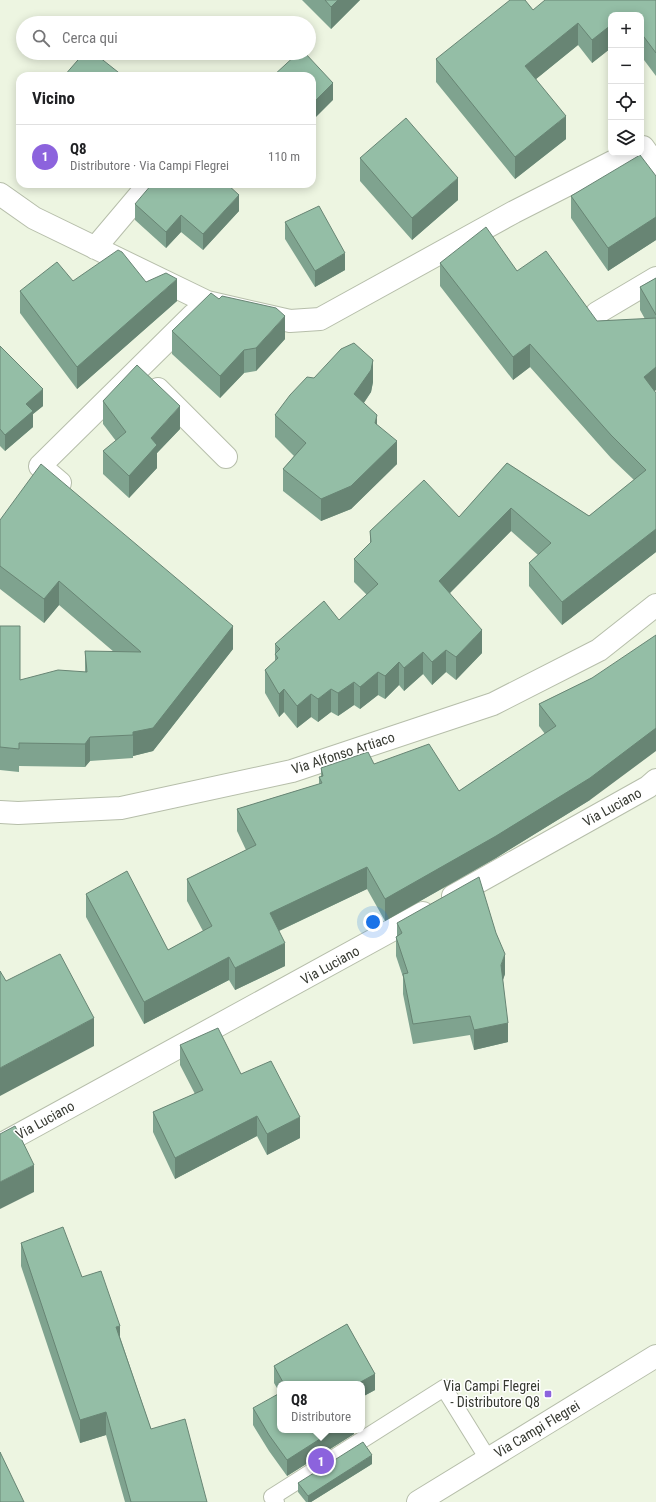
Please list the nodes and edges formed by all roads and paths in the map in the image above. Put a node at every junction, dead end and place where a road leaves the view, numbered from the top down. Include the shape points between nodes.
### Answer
1 (644, 148) edge
2 (625, 156) edge
3 (656, 165) edge
4 (146, 188) edge
5 (0, 194) edge
6 (95, 248) junction
7 (656, 278) edge
8 (207, 302) junction
9 (598, 313) dead end
10 (137, 369) junction
11 (226, 457) dead end
12 (76, 495) edge
13 (656, 605) edge
14 (656, 780) edge
15 (0, 812) edge
16 (0, 1145) edge
17 (656, 1356) edge
18 (488, 1459) junction
19 (276, 1502) edge
20 (418, 1502) edge

1 - 3 street
2 - 8 street via 514,212 320,319 290,321
4 - 6 street
5 - 6 street via 34,218
6 - 8 street
7 - 9 street
8 - 10 street
10 - 11 street
10 - 12 street via 40,466
13 - 15 street, Via Alfonso Artiaco via 600,650 492,704 292,771 120,808
14 - 16 street, Via Luciano via 648,787 351,954
17 - 18 street, Via Campi Flegrei
18 - 19 lane via 444,1388 272,1497
18 - 20 street, Via Campi Flegrei

